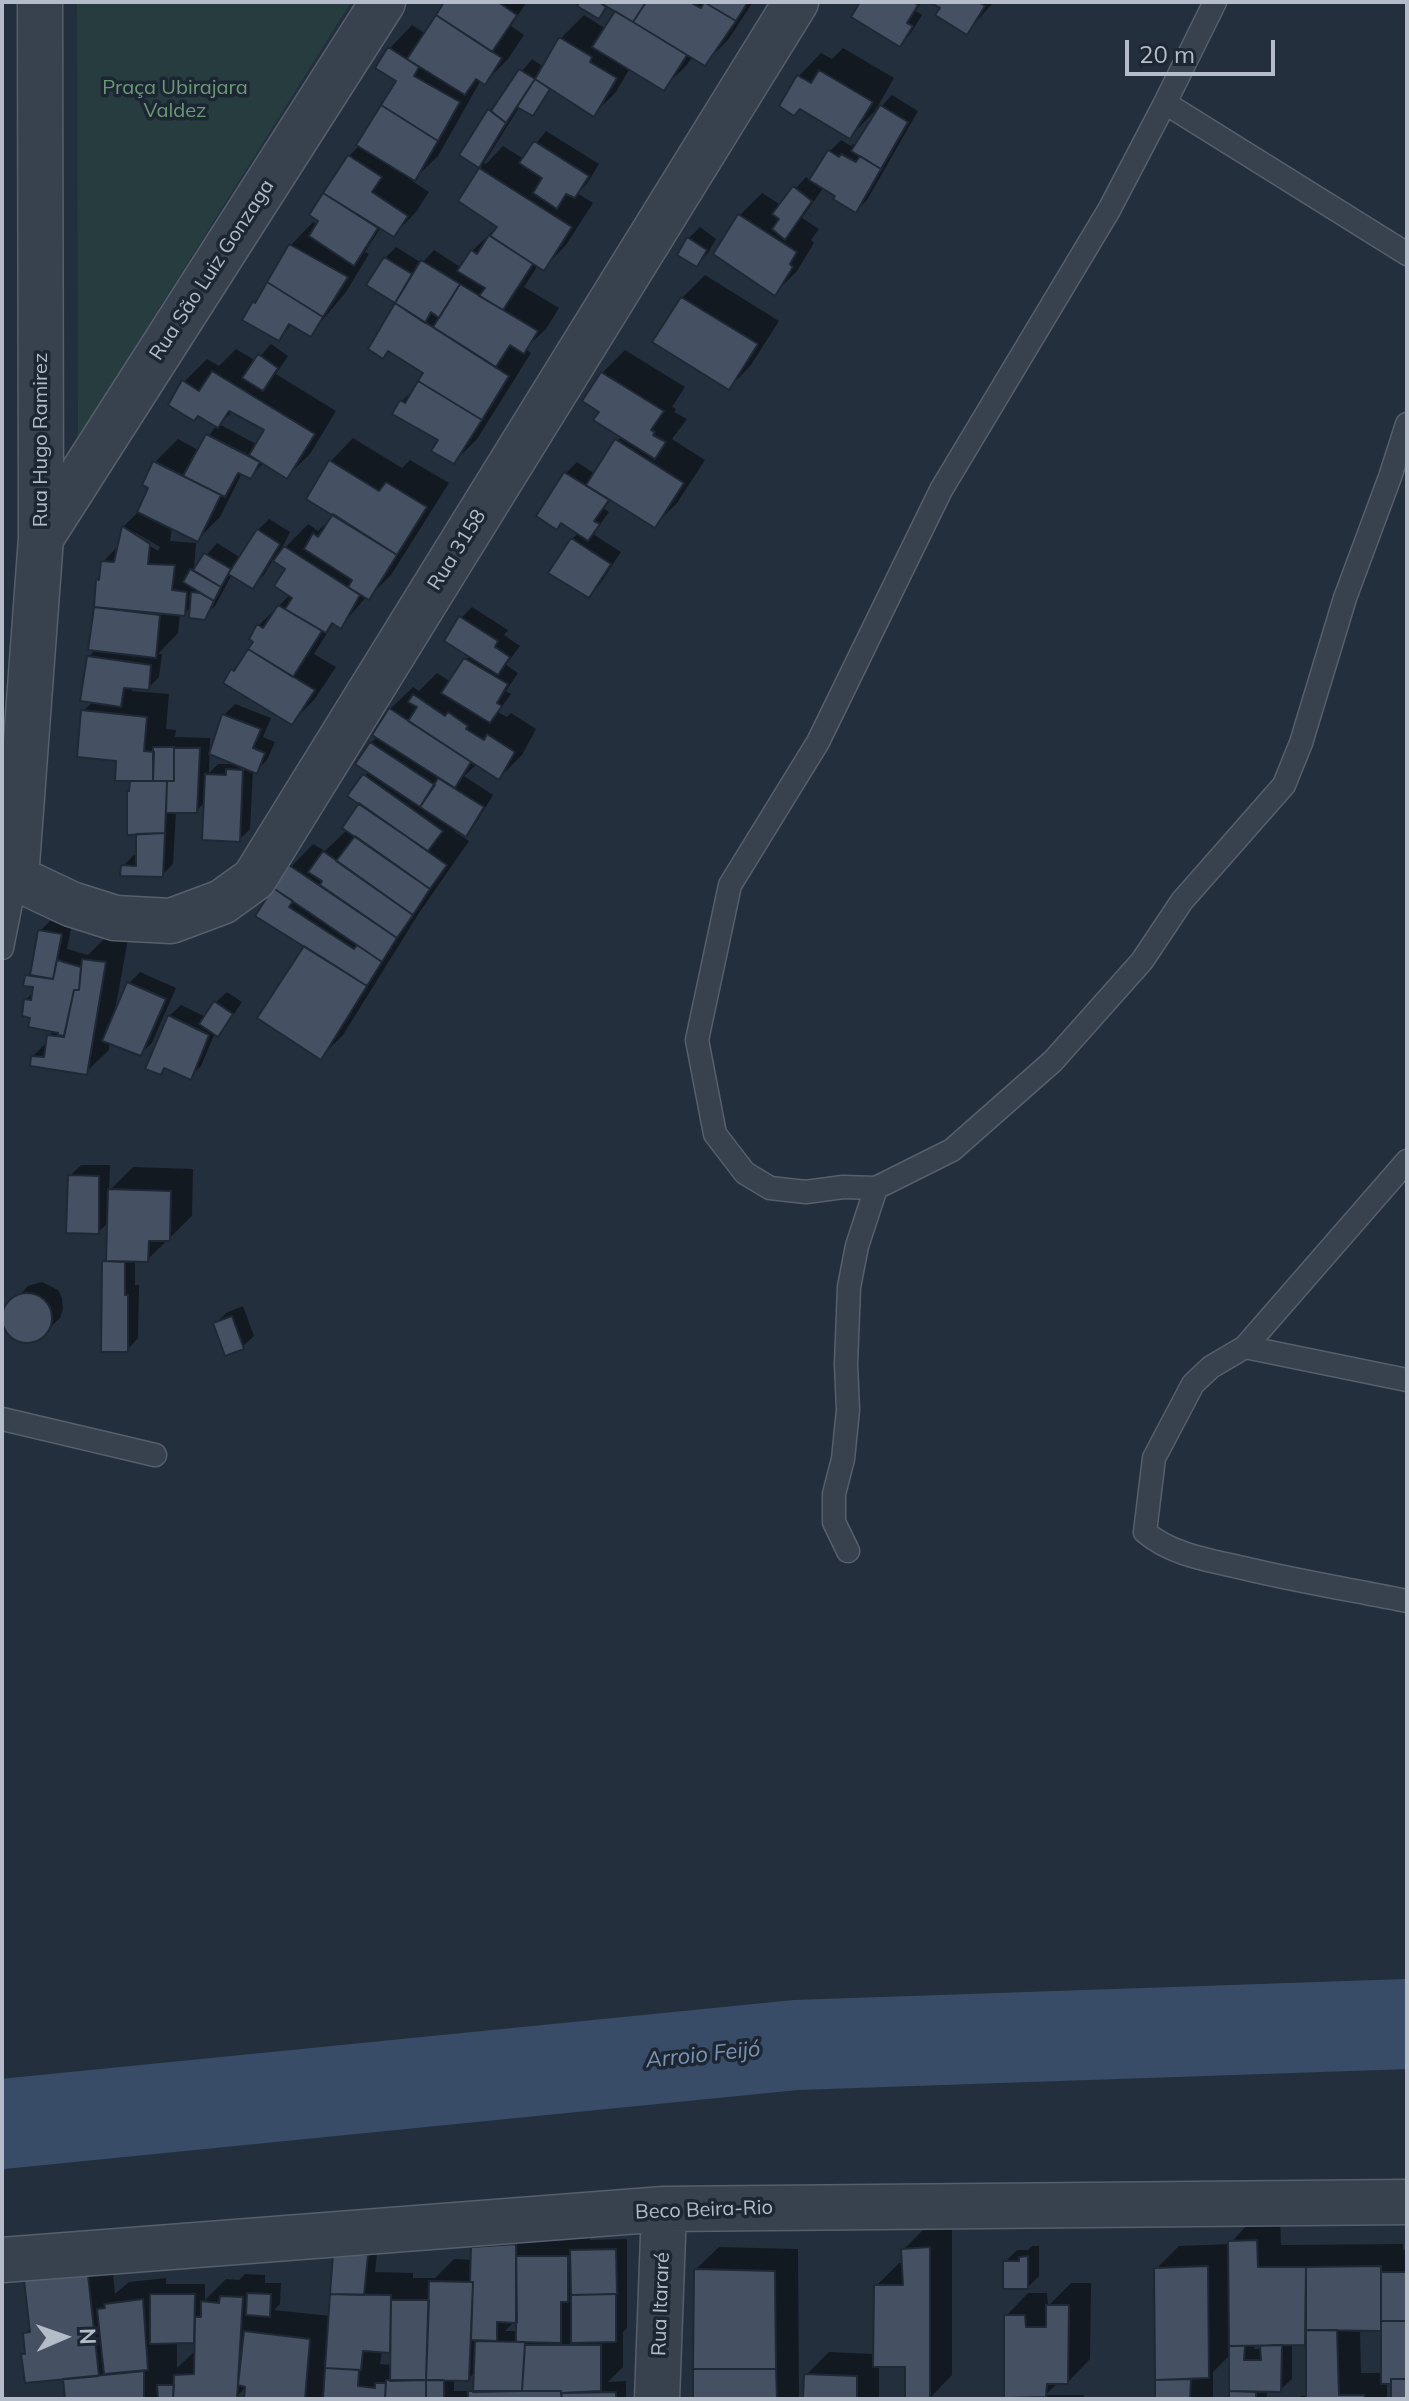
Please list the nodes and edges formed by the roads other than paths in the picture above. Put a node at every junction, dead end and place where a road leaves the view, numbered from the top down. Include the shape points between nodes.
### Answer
1 (40, 2) edge
2 (383, 2) edge
3 (796, 2) edge
4 (1215, 2) edge
5 (1165, 103) junction
6 (1407, 254) edge
7 (1407, 424) edge
8 (41, 538) junction
9 (16, 878) junction
10 (2, 948) edge
11 (1407, 1161) edge
12 (876, 1188) junction
13 (1245, 1347) junction
14 (1407, 1380) edge
15 (2, 1419) edge
16 (155, 1455) dead end
17 (848, 1551) dead end
18 (1407, 1601) edge
19 (1407, 2202) edge
20 (664, 2209) junction
21 (2, 2260) edge
22 (657, 2399) edge

1 - 8 street, Rua Hugo Ramirez
2 - 8 street, Rua São Luiz Gonzaga
3 - 9 street, Rua 3158 via 254,879 222,902 171,921 115,918
4 - 5 lane
5 - 6 lane
5 - 12 lane via 1109,210 941,490 818,742 730,885 697,1040 715,1134 745,1173 770,1188
7 - 12 lane via 1284,785 1182,901 1142,961 1053,1061 952,1150
8 - 9 street, Rua Hugo Ramirez
9 - 10 lane
11 - 13 lane
12 - 17 lane via 849,1287 848,1410 834,1494 834,1522
13 - 14 lane
13 - 18 lane via 1193,1384 1154,1458 1145,1532 1189,1555
15 - 16 lane
19 - 20 street, Beco Beira-Rio
20 - 21 street, Beco Beira-Rio
20 - 22 street, Rua Itararé

